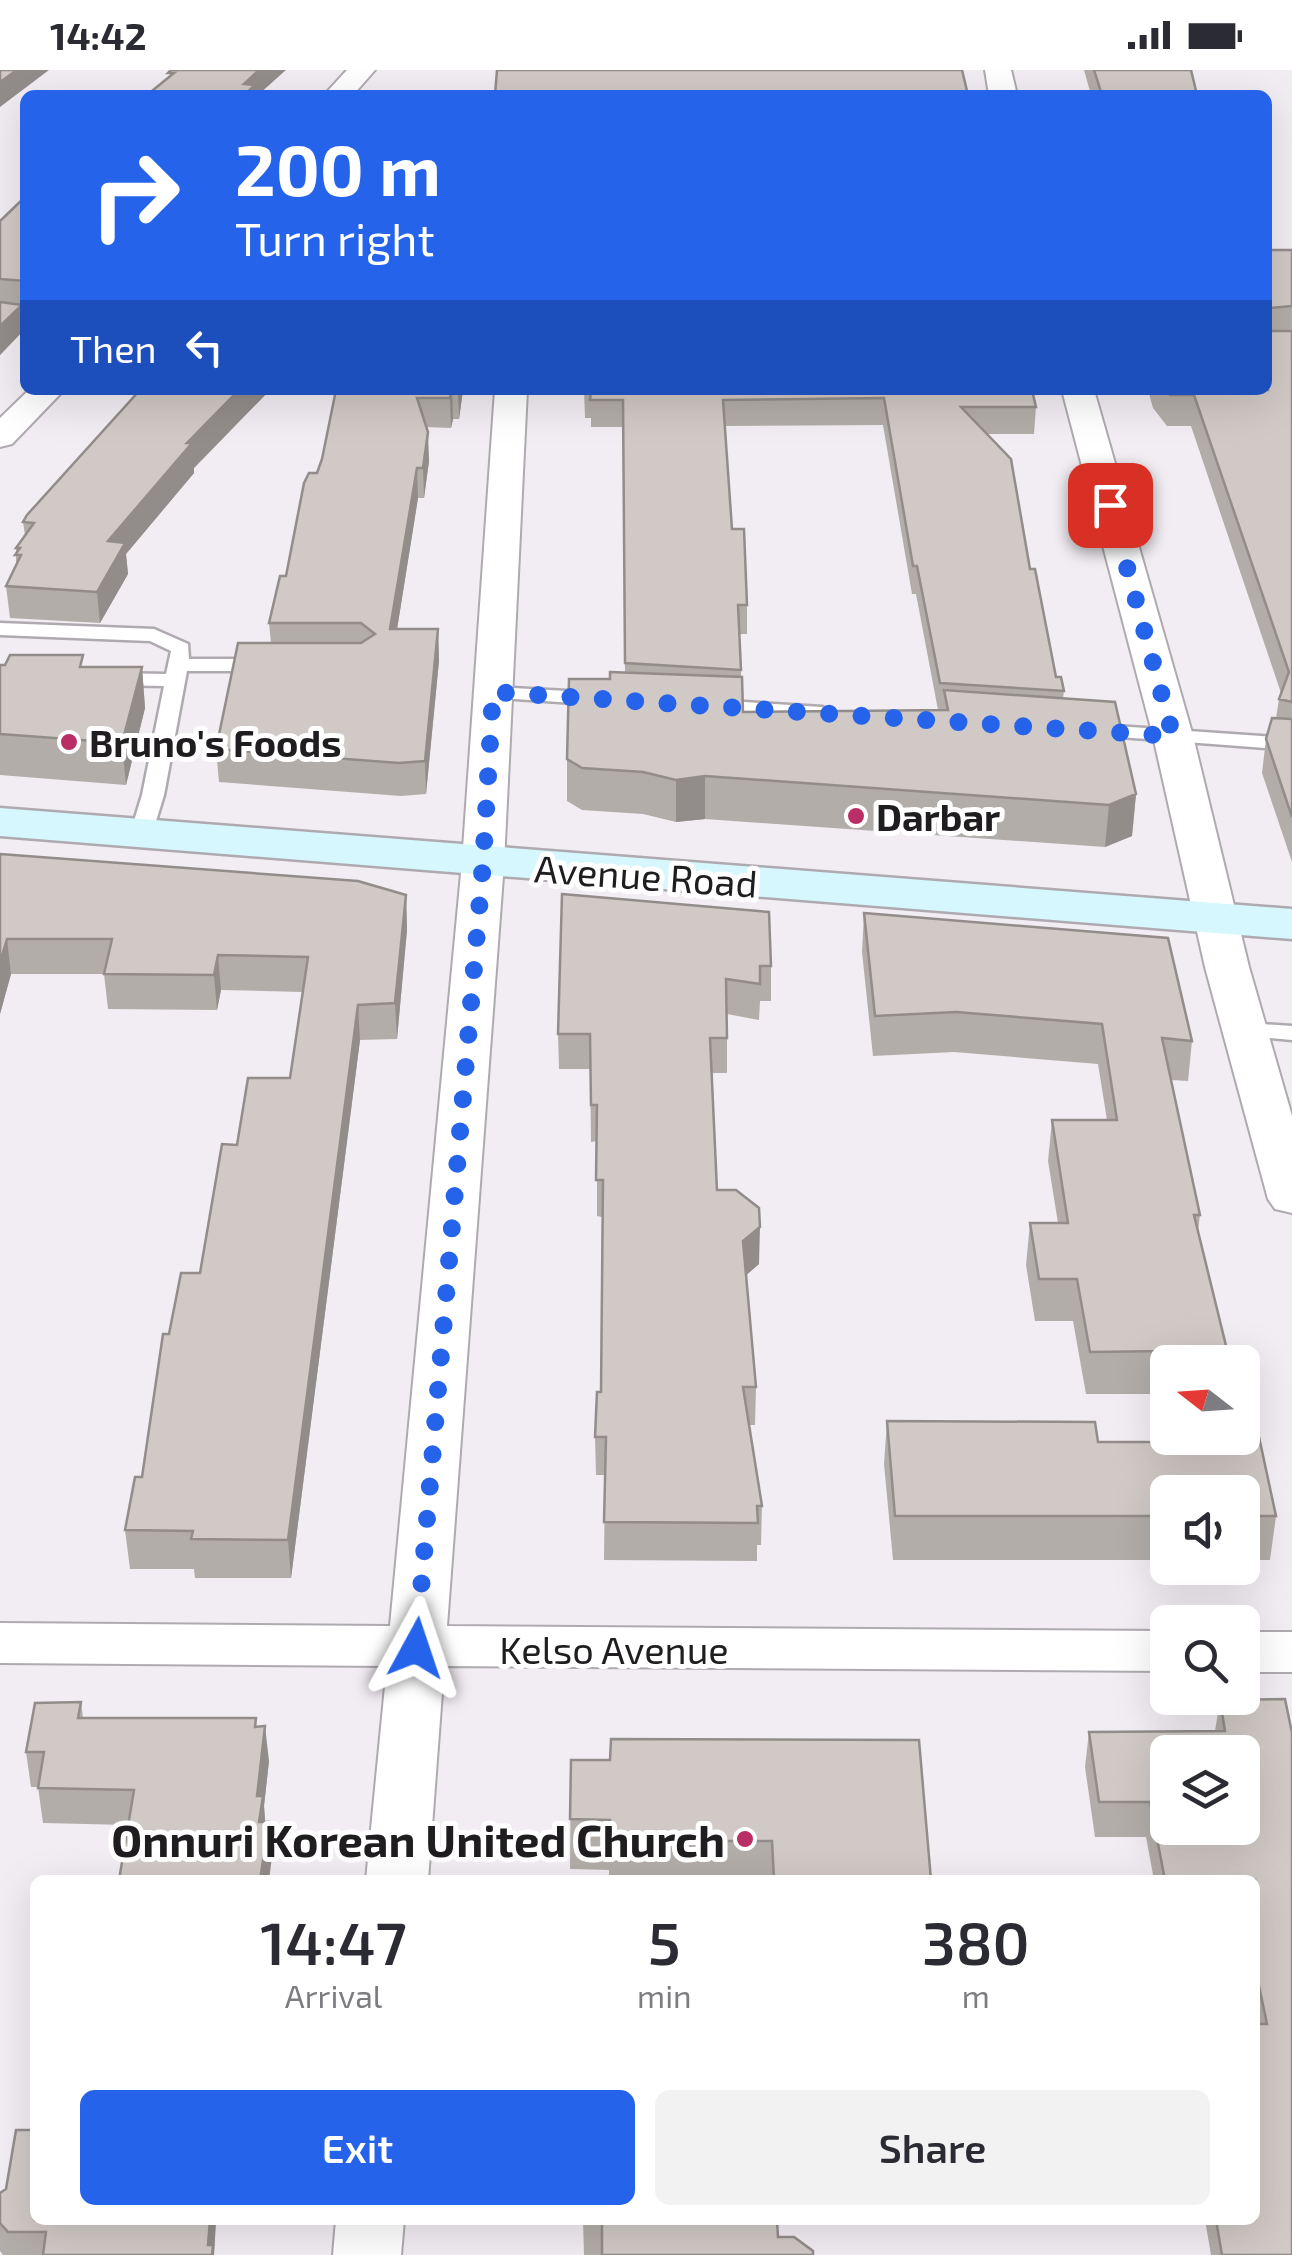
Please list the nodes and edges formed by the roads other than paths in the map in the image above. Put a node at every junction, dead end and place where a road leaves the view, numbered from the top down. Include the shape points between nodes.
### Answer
1 (362, 70) edge
2 (343, 90) edge
3 (43, 395) edge
4 (511, 395) edge
5 (1079, 395) edge
6 (0, 438) edge
7 (0, 628) edge
8 (289, 665) edge
9 (177, 672) junction
10 (98, 679) edge
11 (493, 692) junction
12 (629, 701) edge
13 (688, 705) edge
14 (843, 714) edge
15 (1056, 728) edge
16 (1173, 736) junction
17 (1292, 744) edge
18 (0, 822) edge
19 (141, 834) junction
20 (483, 863) junction
21 (1218, 918) junction
22 (1292, 924) edge
23 (1245, 1030) junction
24 (1292, 1032) edge
25 (1292, 1199) edge
26 (0, 1643) edge
27 (416, 1648) junction
28 (1150, 1652) edge
29 (1260, 1652) edge
30 (1292, 1652) edge
31 (396, 1875) edge
32 (370, 2225) edge
33 (367, 2255) edge

1 - 2 street
3 - 6 street
4 - 11 street
5 - 16 street
7 - 9 lane via 154,635 181,648
8 - 9 lane
9 - 10 lane
9 - 19 lane
11 - 12 lane
11 - 20 street
13 - 14 lane
15 - 16 lane
16 - 17 lane
16 - 21 street
18 - 19 main road, Avenue Road
19 - 20 main road, Avenue Road
20 - 21 main road, Avenue Road
20 - 27 street
21 - 22 main road, Avenue Road
21 - 23 street
23 - 24 lane
23 - 25 street
26 - 27 street, Kelso Avenue
27 - 28 street, Kelso Avenue
27 - 31 street
29 - 30 street
32 - 33 street

